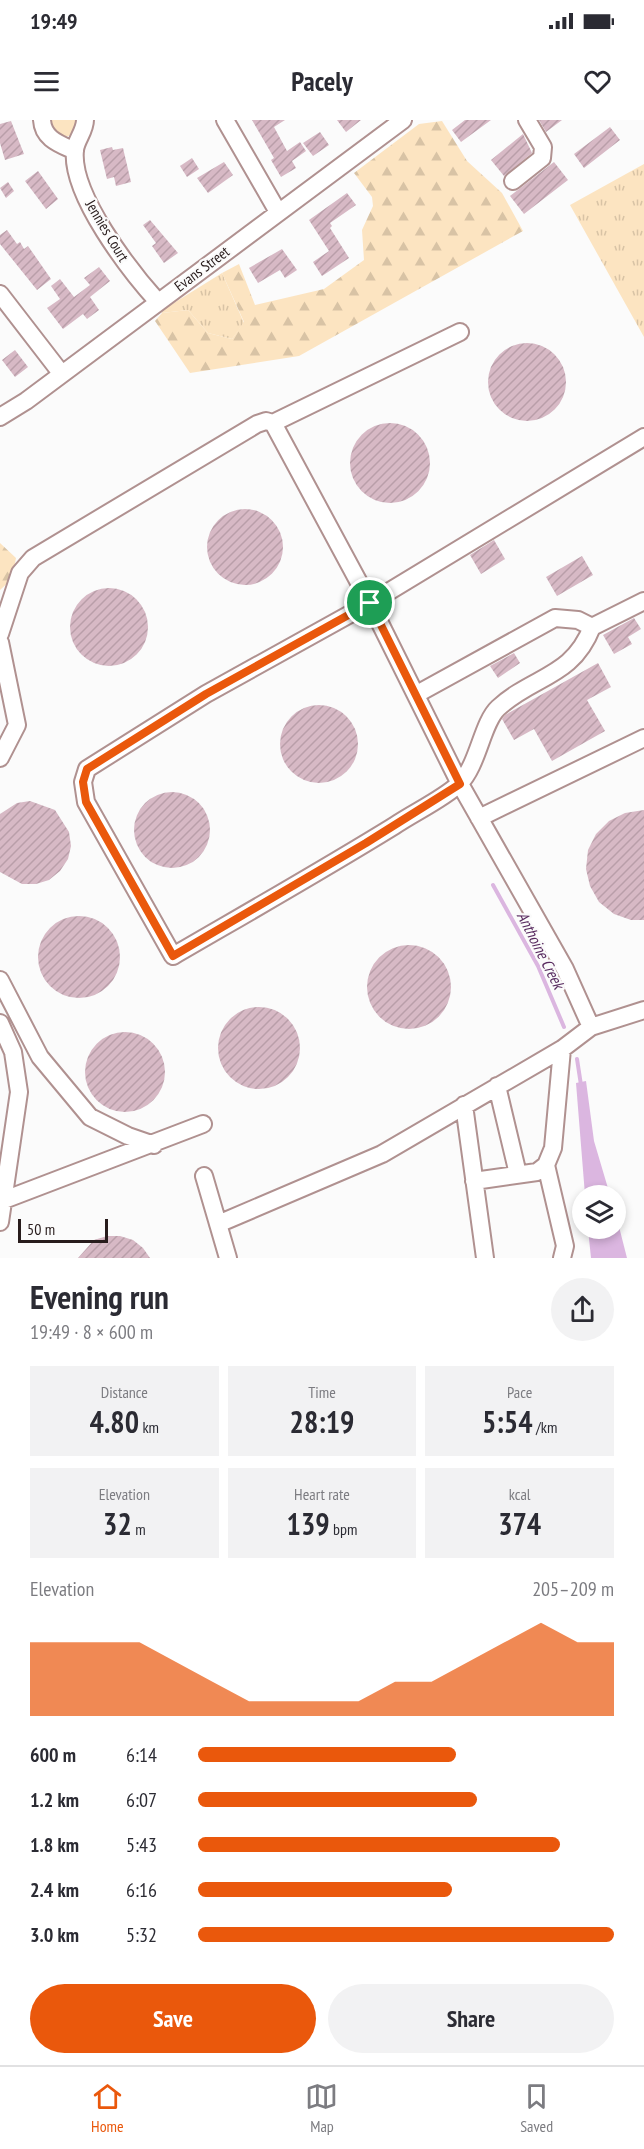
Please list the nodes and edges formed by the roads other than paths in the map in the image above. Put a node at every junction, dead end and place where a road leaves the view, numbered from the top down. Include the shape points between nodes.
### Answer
1 (42, 120) edge
2 (85, 120) edge
3 (225, 120) edge
4 (403, 120) edge
5 (527, 120) edge
6 (75, 151) junction
7 (513, 181) dead end
8 (278, 212) junction
9 (0, 294) edge
10 (158, 302) junction
11 (460, 332) dead end
12 (60, 373) junction
13 (0, 417) edge
14 (273, 423) junction
15 (644, 437) edge
16 (644, 602) edge
17 (370, 603) junction
18 (592, 627) junction
19 (0, 634) edge
20 (0, 642) edge
21 (417, 694) junction
22 (644, 738) edge
23 (0, 758) edge
24 (460, 784) junction
25 (479, 818) junction
26 (0, 980) edge
27 (644, 1010) edge
28 (0, 1023) edge
29 (591, 1027) junction
30 (562, 1049) junction
31 (497, 1086) junction
32 (464, 1105) junction
33 (203, 1124) dead end
34 (154, 1144) junction
35 (546, 1165) junction
36 (518, 1174) junction
37 (204, 1176) dead end
38 (474, 1181) junction
39 (4, 1200) junction
40 (0, 1222) edge
41 (218, 1224) junction
42 (228, 1258) edge
43 (485, 1258) edge
44 (562, 1258) edge

1 - 6 street via 48,138
2 - 6 street, Jennies Court
3 - 8 street
4 - 8 street, Evans Street
5 - 7 street via 543,147 542,158
6 - 10 street, Jennies Court via 79,177 91,208
8 - 10 street, Evans Street
9 - 12 street
10 - 12 street, Evans Street
11 - 14 street
12 - 13 street, Evans Street
14 - 17 street
14 - 19 street via 257,424 33,558 20,573
15 - 17 street
16 - 18 street
17 - 21 street
17 - 24 street via 206,694 87,769 83,782 86,802 173,956
18 - 21 street via 578,620 555,618
18 - 24 street via 584,647 567,665 507,699 492,713 482,743
20 - 23 street via 17,725
21 - 24 street
22 - 25 street
24 - 25 street
25 - 29 street via 565,969
26 - 34 street via 40,1057 90,1117
27 - 29 street
28 - 39 street via 13,1052 19,1092
29 - 30 street
30 - 31 street
30 - 35 street via 552,1148
31 - 32 street
31 - 36 street
32 - 38 street
32 - 41 street via 382,1154
33 - 34 street
34 - 39 street
35 - 36 street via 537,1172
35 - 44 street via 565,1246
36 - 38 street
37 - 41 street
38 - 43 street
39 - 40 street
41 - 42 street

